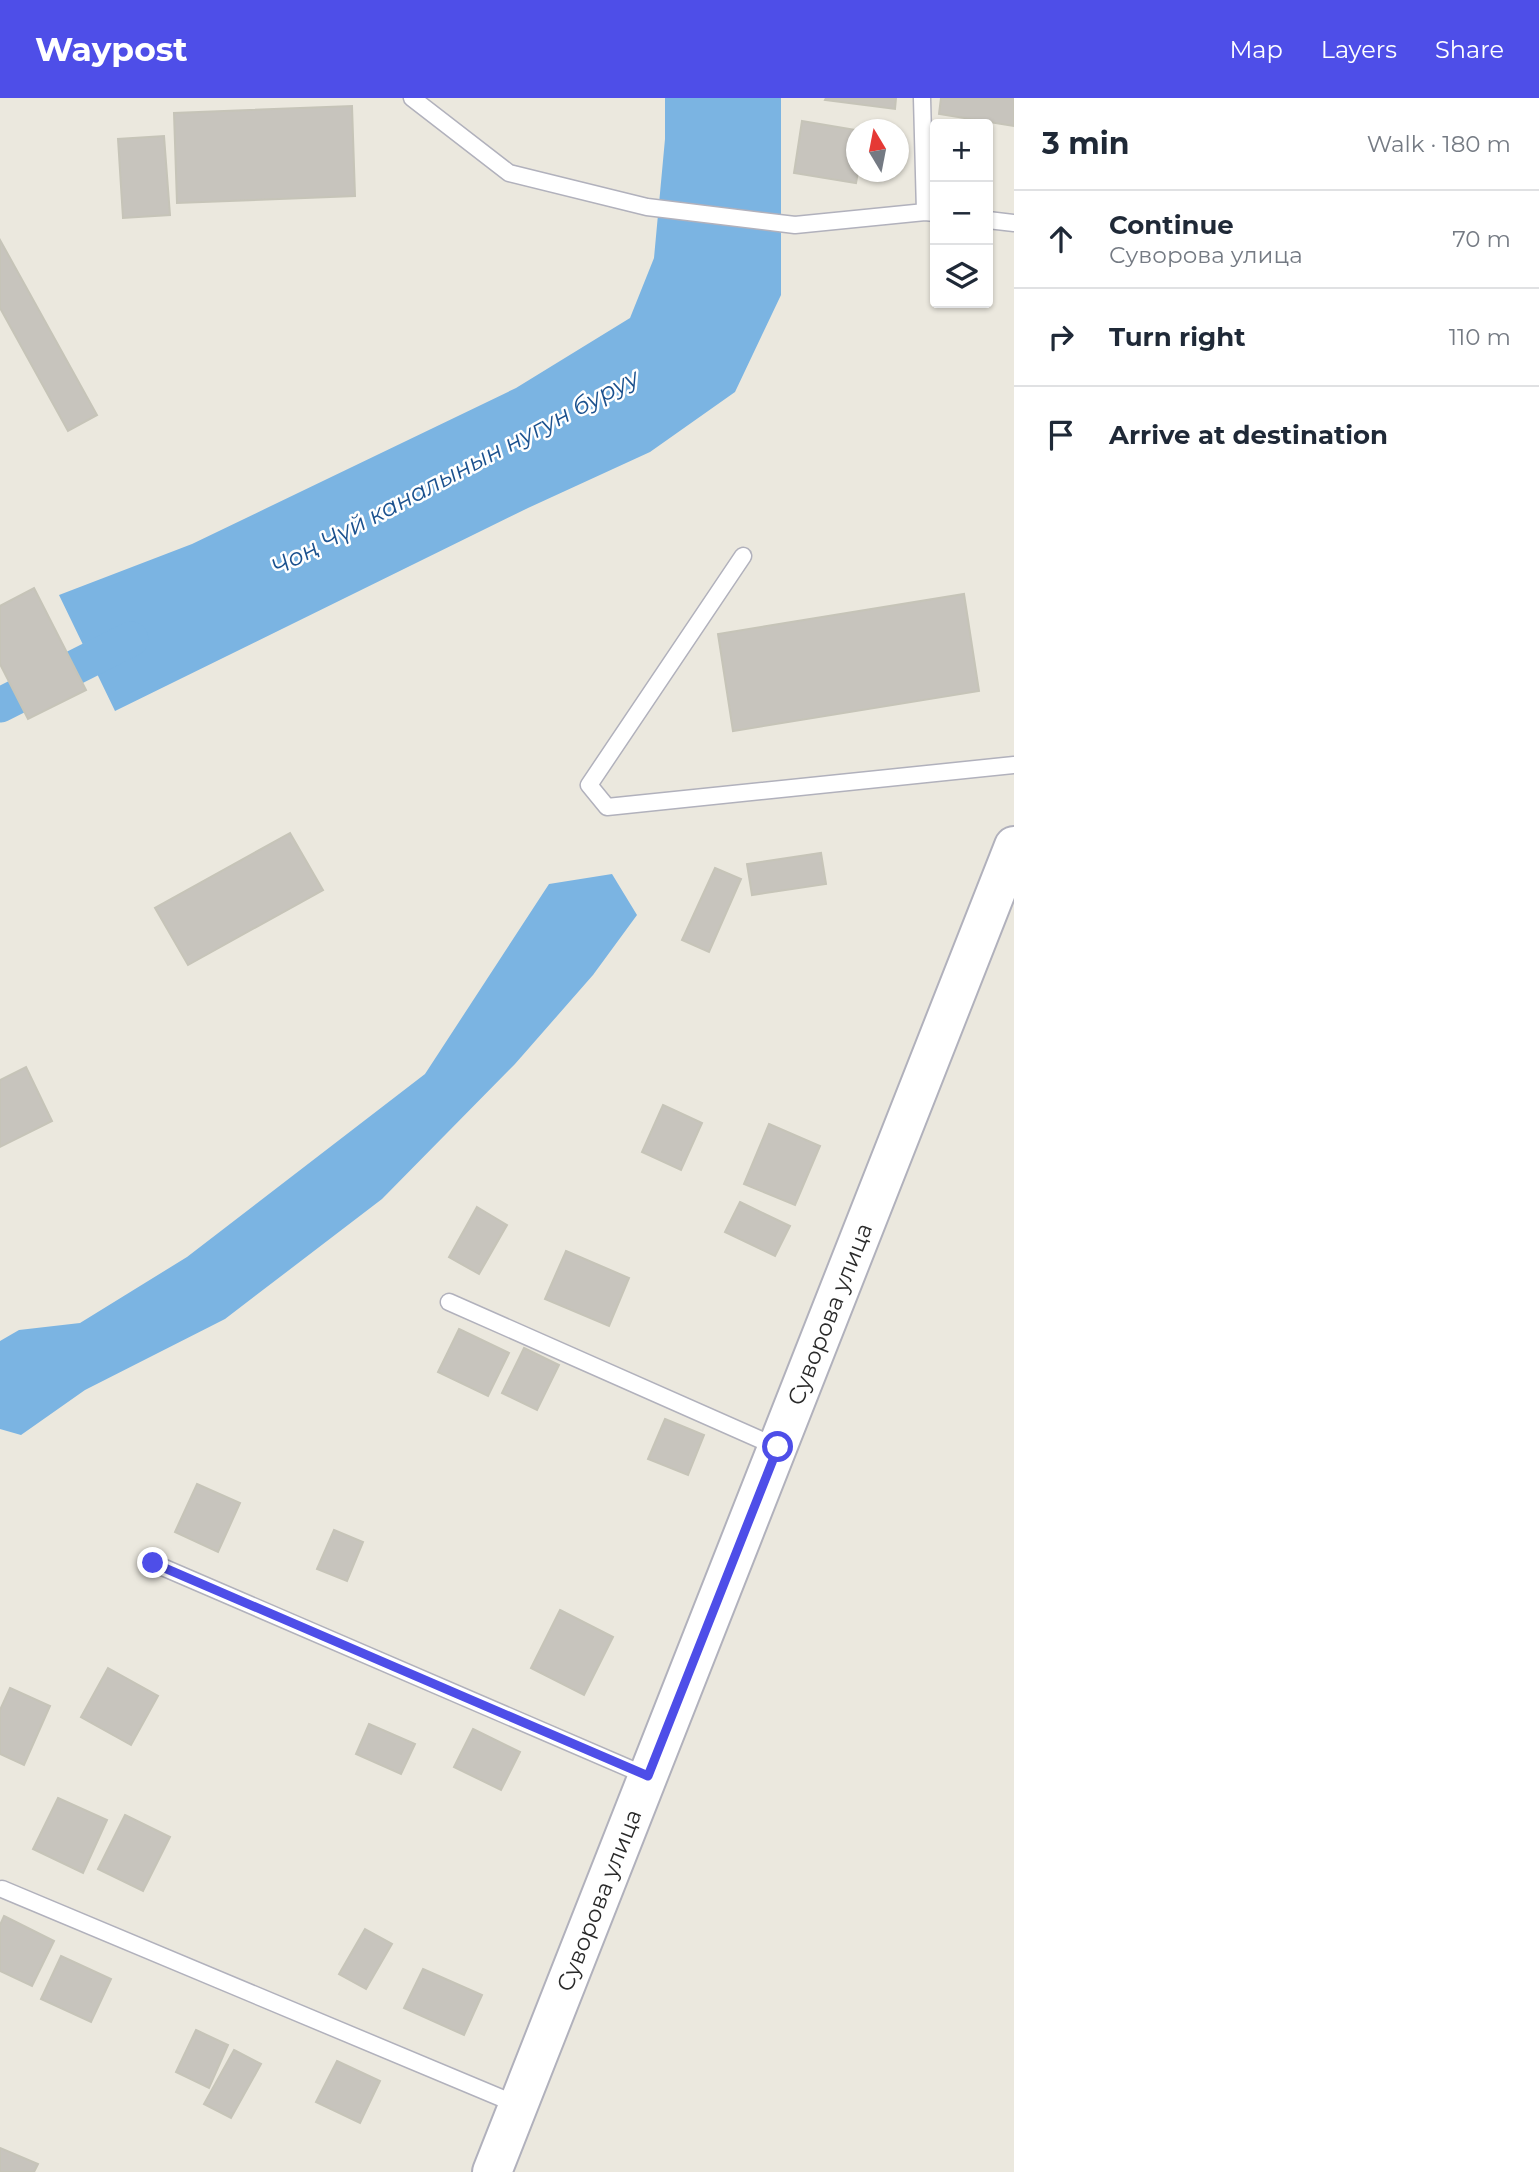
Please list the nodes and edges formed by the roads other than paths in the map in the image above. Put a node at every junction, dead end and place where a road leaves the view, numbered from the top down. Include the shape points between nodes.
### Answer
1 (412, 98) edge
2 (922, 98) edge
3 (930, 212) edge
4 (993, 220) edge
5 (1014, 223) edge
6 (743, 556) dead end
7 (1014, 765) edge
8 (1014, 846) edge
9 (449, 1302) dead end
10 (778, 1447) junction
11 (153, 1563) dead end
12 (648, 1776) junction
13 (2, 1889) edge
14 (518, 2105) junction
15 (492, 2172) edge

1 - 3 lane via 509,173 647,207 795,225
2 - 3 lane
4 - 5 lane
6 - 7 lane via 589,785 607,807
8 - 10 street, Суворова улица
9 - 10 lane
10 - 12 street, Суворова улица
11 - 12 lane
12 - 14 street, Суворова улица
13 - 14 lane
14 - 15 street, Суворова улица

